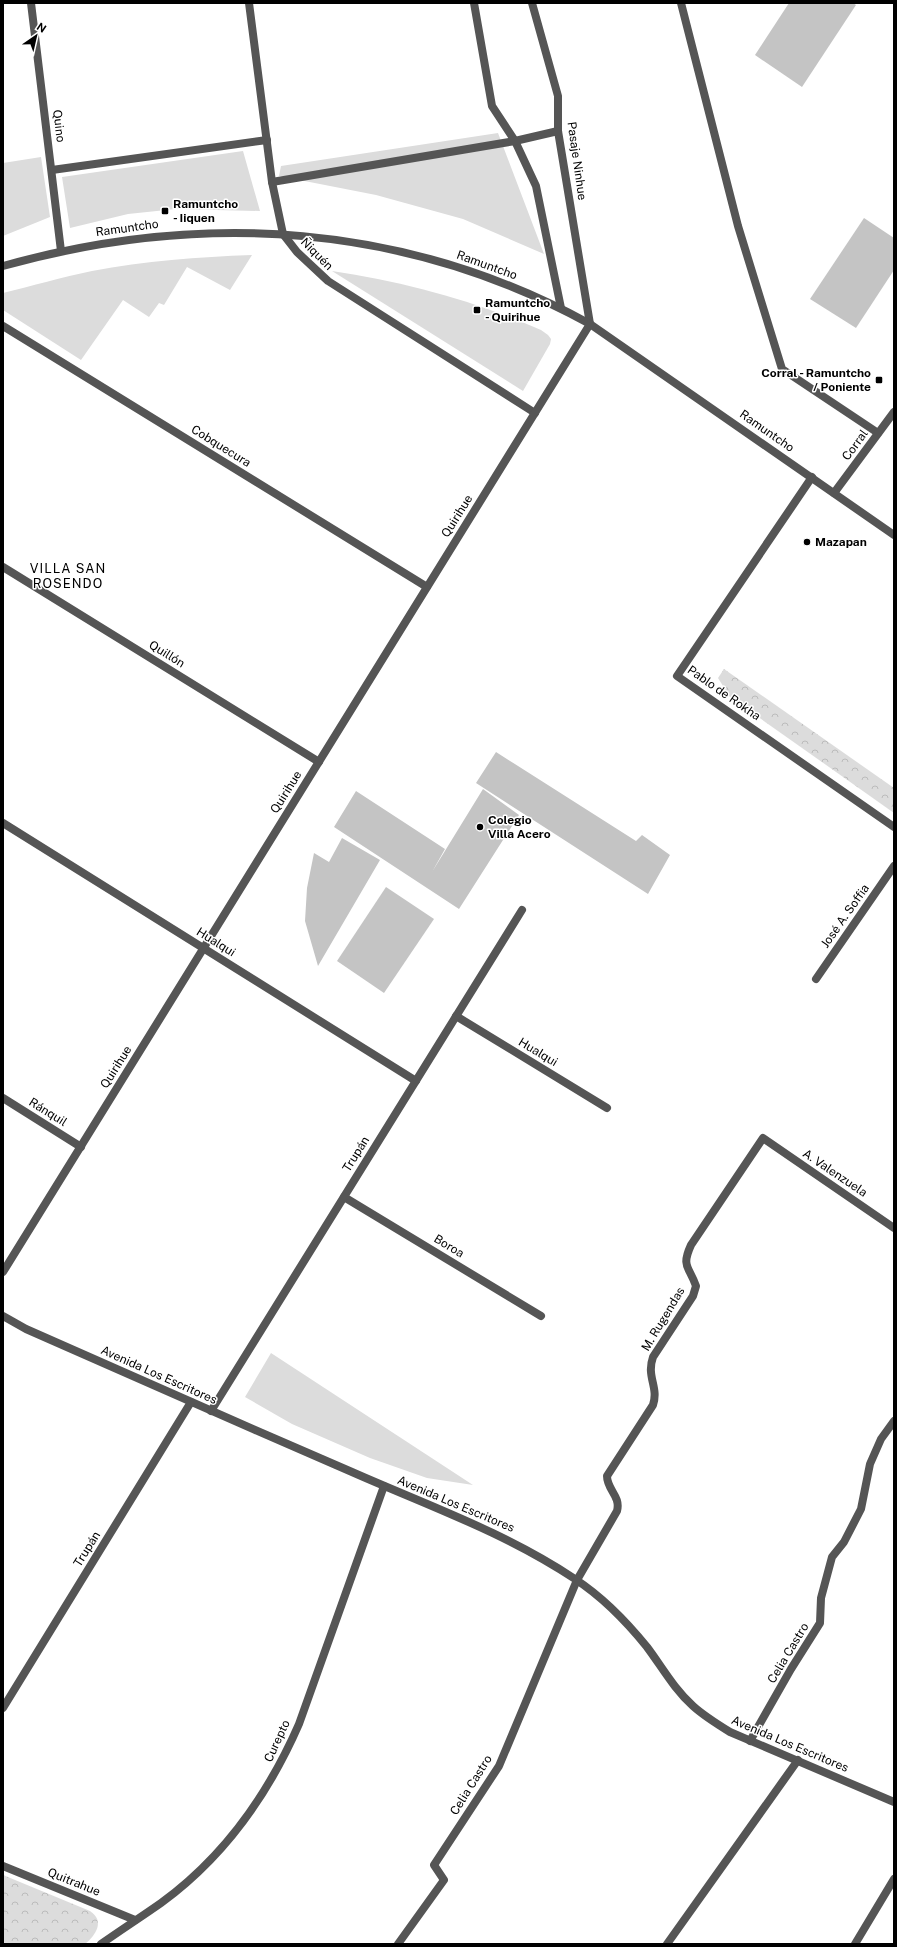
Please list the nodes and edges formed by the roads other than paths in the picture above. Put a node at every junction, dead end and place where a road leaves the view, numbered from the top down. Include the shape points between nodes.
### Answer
1 (32, 3) edge
2 (249, 3) edge
3 (474, 3) edge
4 (532, 3) edge
5 (681, 3) edge
6 (558, 131) junction
7 (267, 140) junction
8 (515, 141) junction
9 (52, 170) junction
10 (272, 182) junction
11 (283, 234) junction
12 (61, 251) junction
13 (3, 266) edge
14 (561, 308) junction
15 (590, 324) junction
16 (3, 326) edge
17 (894, 412) edge
18 (535, 413) junction
19 (878, 433) junction
20 (812, 477) junction
21 (834, 493) junction
22 (894, 535) edge
23 (3, 567) edge
24 (427, 587) junction
25 (319, 762) junction
26 (3, 823) edge
27 (894, 827) edge
28 (894, 866) edge
29 (522, 910) dead end
30 (204, 948) junction
31 (816, 978) dead end
32 (456, 1016) junction
33 (416, 1081) junction
34 (3, 1098) edge
35 (607, 1108) dead end
36 (763, 1138) joint
37 (81, 1146) junction
38 (344, 1197) junction
39 (894, 1228) edge
40 (3, 1272) edge
41 (3, 1316) edge
42 (541, 1316) dead end
43 (191, 1402) junction
44 (211, 1411) junction
45 (894, 1420) edge
46 (384, 1486) junction
47 (577, 1580) junction
48 (3, 1708) edge
49 (750, 1741) junction
50 (798, 1760) junction
51 (894, 1802) edge
52 (3, 1866) edge
53 (894, 1879) edge
54 (136, 1920) junction
55 (101, 1944) edge
56 (398, 1944) edge
57 (667, 1944) edge
58 (855, 1944) edge

1 - 9 street, Quino
2 - 7 street, Ñiquén
3 - 8 street via 492,106
4 - 6 street, Pasaje Ninhue via 558,96
5 - 19 street via 738,226 782,369
6 - 8 street
6 - 15 street, Pasaje Ninhue
7 - 9 street
7 - 10 street, Ñiquén
8 - 10 street
8 - 14 street via 536,186
9 - 12 street, Quino
10 - 11 street, Ñiquén
11 - 12 street, Ramuntcho via 252,232 159,236
11 - 14 street, Ramuntcho via 335,239 433,259 518,289
11 - 18 street, Ñiquén via 296,252 328,281
12 - 13 street, Ramuntcho
14 - 15 street, Ramuntcho
15 - 18 street, Quirihue
15 - 20 street, Ramuntcho
16 - 24 street, Cobquecura
17 - 19 street, Corral
18 - 24 street, Quirihue
19 - 21 street, Corral
20 - 21 street, Ramuntcho
20 - 27 street, Pablo de Rokha via 677,676
21 - 22 street, Ramuntcho
23 - 25 street, Quillón
24 - 25 street, Quirihue
25 - 30 street, Quirihue
26 - 30 street, Hualqui
28 - 31 street, José A. Soffia
29 - 32 street, Trupán
30 - 33 street, Hualqui
30 - 37 street, Quirihue
32 - 33 street, Trupán
32 - 35 street, Hualqui
33 - 38 street, Trupán
34 - 37 street, Ránquil
36 - 39 street, A. Valenzuela
36 - 47 street, M. Rugendas via 691,1244 685,1258 696,1286 693,1296 653,1356 650,1367 655,1398 653,1405 607,1476 607,1483 619,1503 617,1511
37 - 40 street, Quirihue
38 - 42 street, Boroa
38 - 44 street, Trupán
41 - 43 street, Avenida Los Escritores via 26,1329
43 - 44 street, Avenida Los Escritores
43 - 48 street, Trupán
44 - 46 street, Avenida Los Escritores
45 - 49 street, Celia Castro via 881,1439 870,1464 861,1509 844,1542 832,1557 821,1598 820,1623
46 - 47 street, Avenida Los Escritores via 513,1542
46 - 54 street, Curepto via 299,1724 268,1786 216,1854 189,1880
47 - 49 street, Avenida Los Escritores via 619,1614 674,1686 692,1705 711,1721
47 - 56 street, Celia Castro via 498,1766 434,1864 444,1880
49 - 50 street, Avenida Los Escritores
50 - 51 street, Avenida Los Escritores
50 - 57 street
52 - 54 street, Quitrahue
53 - 58 street
54 - 55 street, Curepto

